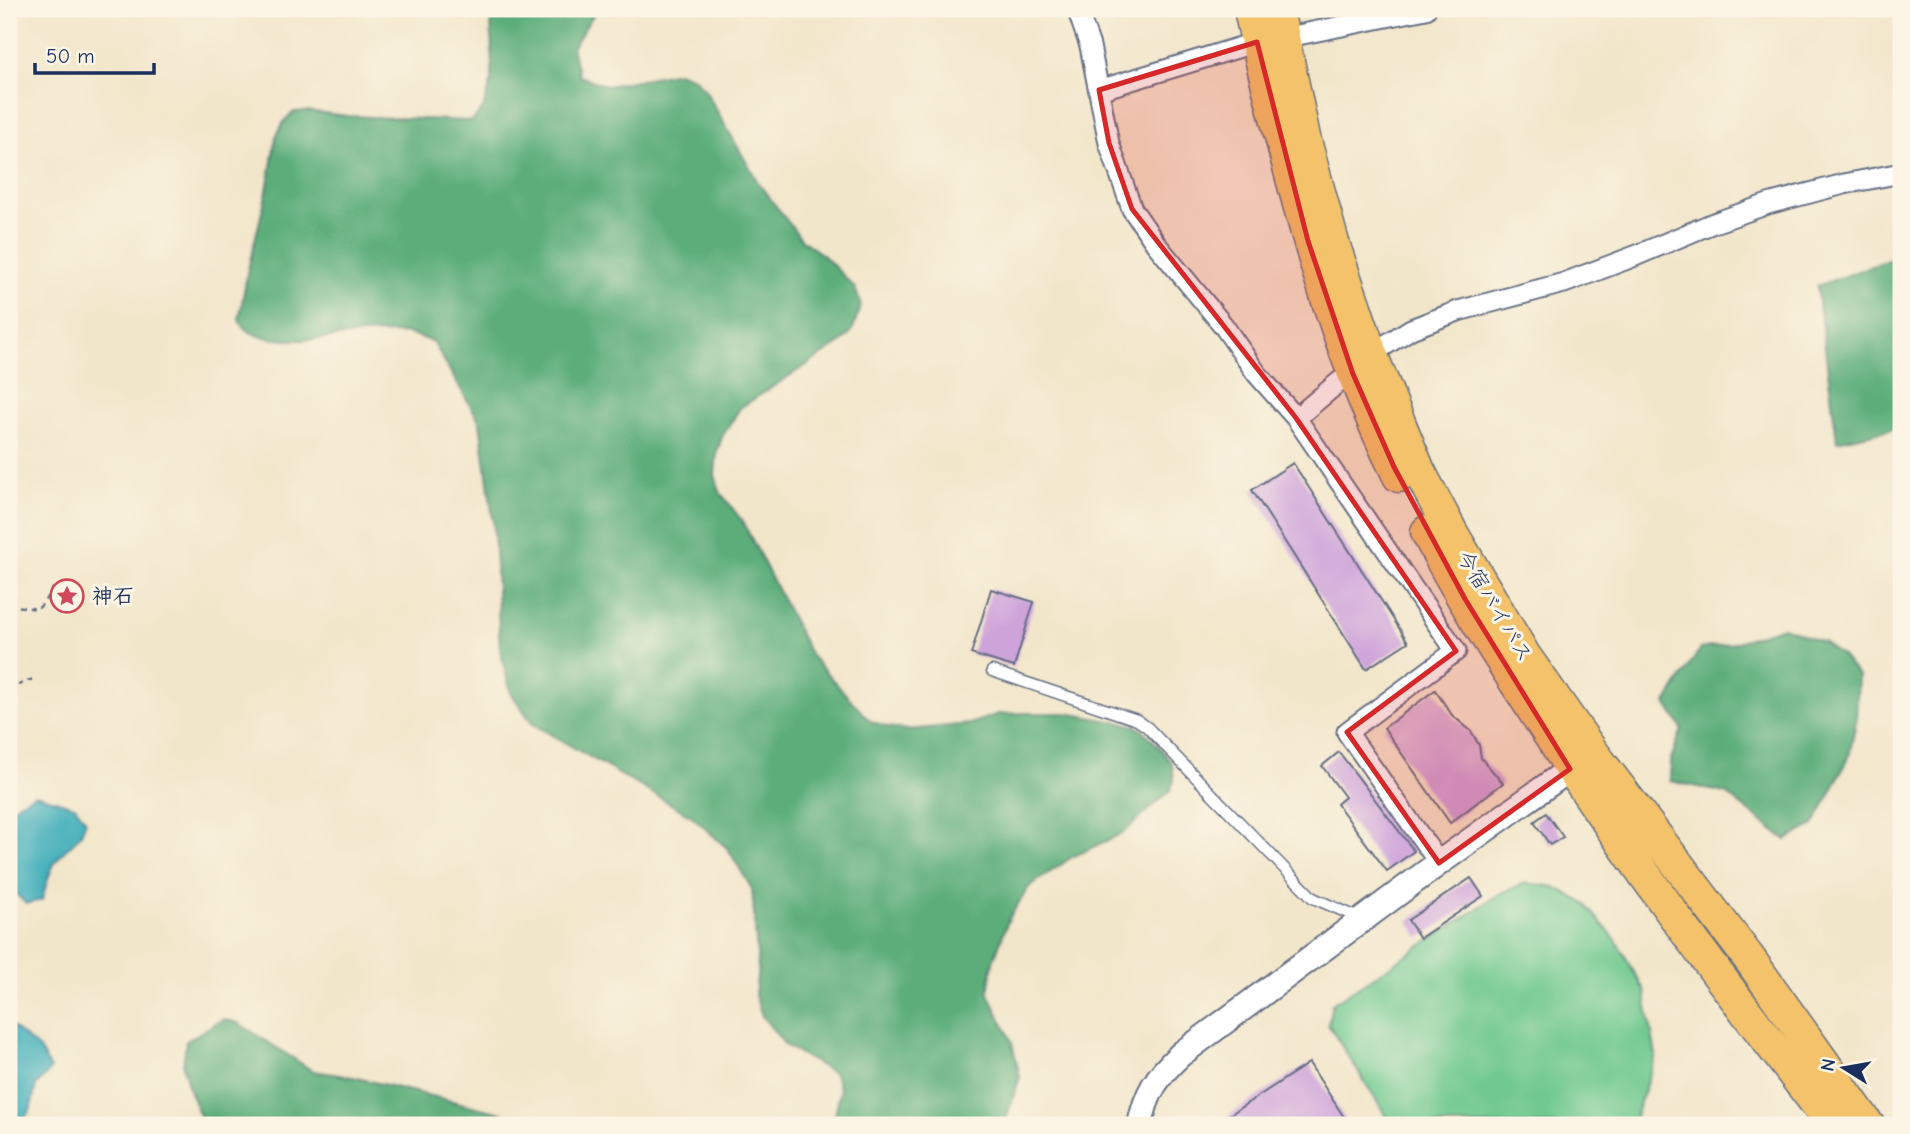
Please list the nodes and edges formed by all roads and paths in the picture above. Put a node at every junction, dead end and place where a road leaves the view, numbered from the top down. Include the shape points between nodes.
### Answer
1 (1077, 9) edge
2 (1250, 9) edge
3 (1426, 9) edge
4 (1272, 30) edge
5 (1099, 90) junction
6 (1901, 173) edge
7 (1362, 364) junction
8 (1296, 418) junction
9 (65, 587) junction
10 (9, 606) edge
11 (992, 671) dead end
12 (35, 678) dead end
13 (9, 689) edge
14 (1581, 761) junction
15 (1439, 863) junction
16 (1358, 923) junction
17 (1140, 1125) edge
18 (1833, 1125) edge
19 (1868, 1125) edge

1 - 5 street
2 - 4 highway, 今宿バイパス
3 - 4 street
4 - 5 street
4 - 7 highway, 今宿バイパス via 1308,241
5 - 8 street via 1109,143 1132,209
6 - 7 street via 1768,204 1564,283 1458,311 1410,329
7 - 8 street
7 - 14 highway, 今宿バイパス via 1394,467 1431,540 1496,651
8 - 15 street via 1456,651 1347,733
9 - 9 path via 57,596 68,605 75,593
9 - 10 path via 55,586 37,609
11 - 16 lane via 1138,720 1313,898 1350,914
12 - 13 path
14 - 15 street
14 - 18 highway, 今宿バイパス via 1718,976
14 - 19 highway, 今宿バイパス via 1748,957
15 - 16 street
16 - 17 street via 1165,1068 1145,1101

